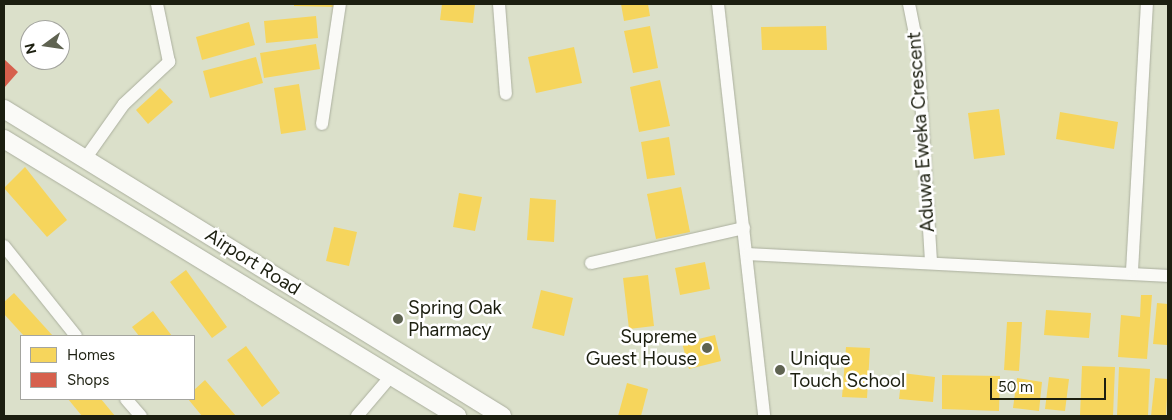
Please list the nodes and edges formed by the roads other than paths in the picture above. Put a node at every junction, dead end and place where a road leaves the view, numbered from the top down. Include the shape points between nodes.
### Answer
1 (156, 4) edge
2 (340, 4) edge
3 (499, 4) edge
4 (718, 4) edge
5 (909, 4) edge
6 (1147, 4) edge
7 (506, 94) dead end
8 (4, 109) edge
9 (322, 124) dead end
10 (4, 139) edge
11 (84, 159) junction
12 (744, 228) junction
13 (4, 246) edge
14 (748, 254) junction
15 (931, 261) junction
16 (592, 262) dead end
17 (1132, 271) junction
18 (1168, 276) edge
19 (75, 335) edge
20 (391, 376) junction
21 (127, 400) edge
22 (140, 416) edge
23 (357, 416) edge
24 (457, 416) edge
25 (502, 416) edge
26 (764, 416) edge

1 - 11 street via 169,62 124,104
2 - 9 street
3 - 7 street
4 - 12 street
5 - 15 street, Aduwa Eweka Crescent via 918,49
6 - 17 street
8 - 11 main road, Airport Road
10 - 20 main road, Airport Road
11 - 25 main road, Airport Road
12 - 14 street
12 - 16 street
13 - 19 street
14 - 15 street
14 - 26 street
15 - 17 street
17 - 18 street
20 - 23 street
20 - 24 main road, Airport Road
21 - 22 street

